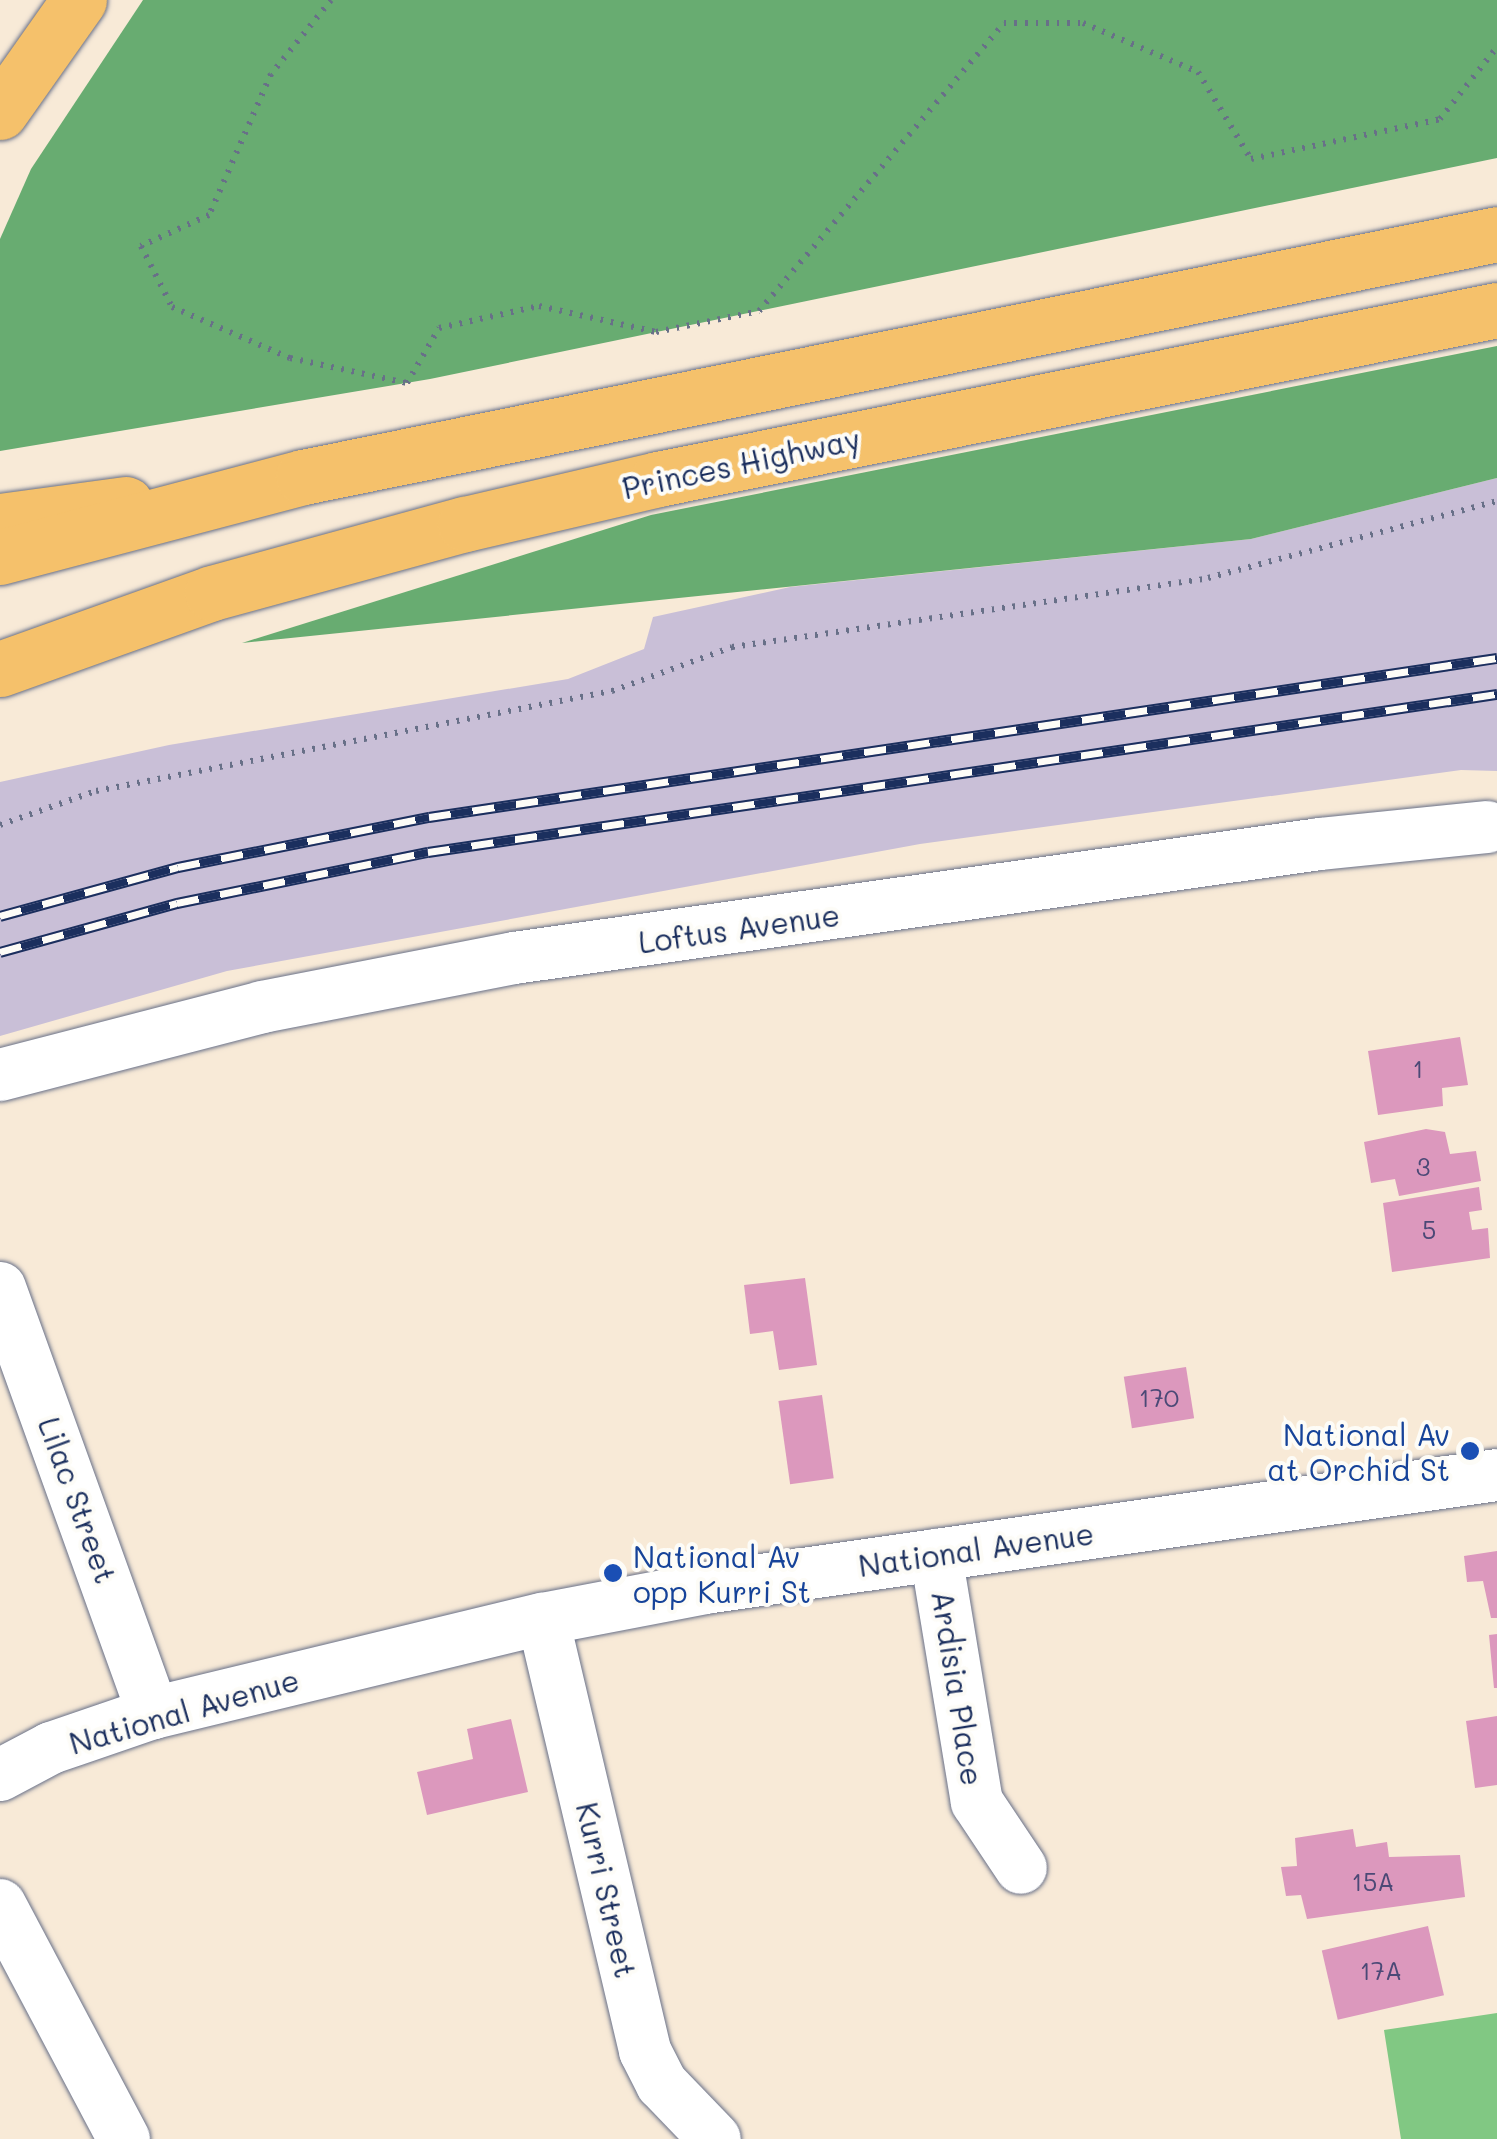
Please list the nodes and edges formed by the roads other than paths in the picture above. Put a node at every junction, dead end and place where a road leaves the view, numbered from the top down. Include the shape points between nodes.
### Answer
1 (80, 0) edge
2 (0, 112) edge
3 (1497, 234) edge
4 (1497, 310) edge
5 (302, 477) junction
6 (0, 521) edge
7 (0, 558) edge
8 (212, 592) junction
9 (0, 638) edge
10 (0, 670) edge
11 (1494, 822) edge
12 (0, 1075) edge
13 (0, 1288) edge
14 (1497, 1475) edge
15 (936, 1555) junction
16 (543, 1619) junction
17 (153, 1713) junction
18 (0, 1775) edge
19 (1021, 1868) dead end
20 (0, 1904) edge
21 (124, 2139) edge
22 (715, 2139) edge

1 - 2 main road
3 - 5 main road
4 - 8 main road, Princes Highway via 658,478
5 - 6 main road
5 - 7 main road
8 - 9 main road
8 - 10 main road, Princes Highway
11 - 12 street, Loftus Avenue via 514,958 262,1007
13 - 17 street, Lilac Street
14 - 15 street, National Avenue
15 - 16 street, National Avenue
15 - 19 street, Ardisia Place via 977,1802
16 - 17 street, National Avenue
16 - 22 street, Kurri Street via 645,2051 662,2084
17 - 18 street, National Avenue via 51,1748
20 - 21 street

